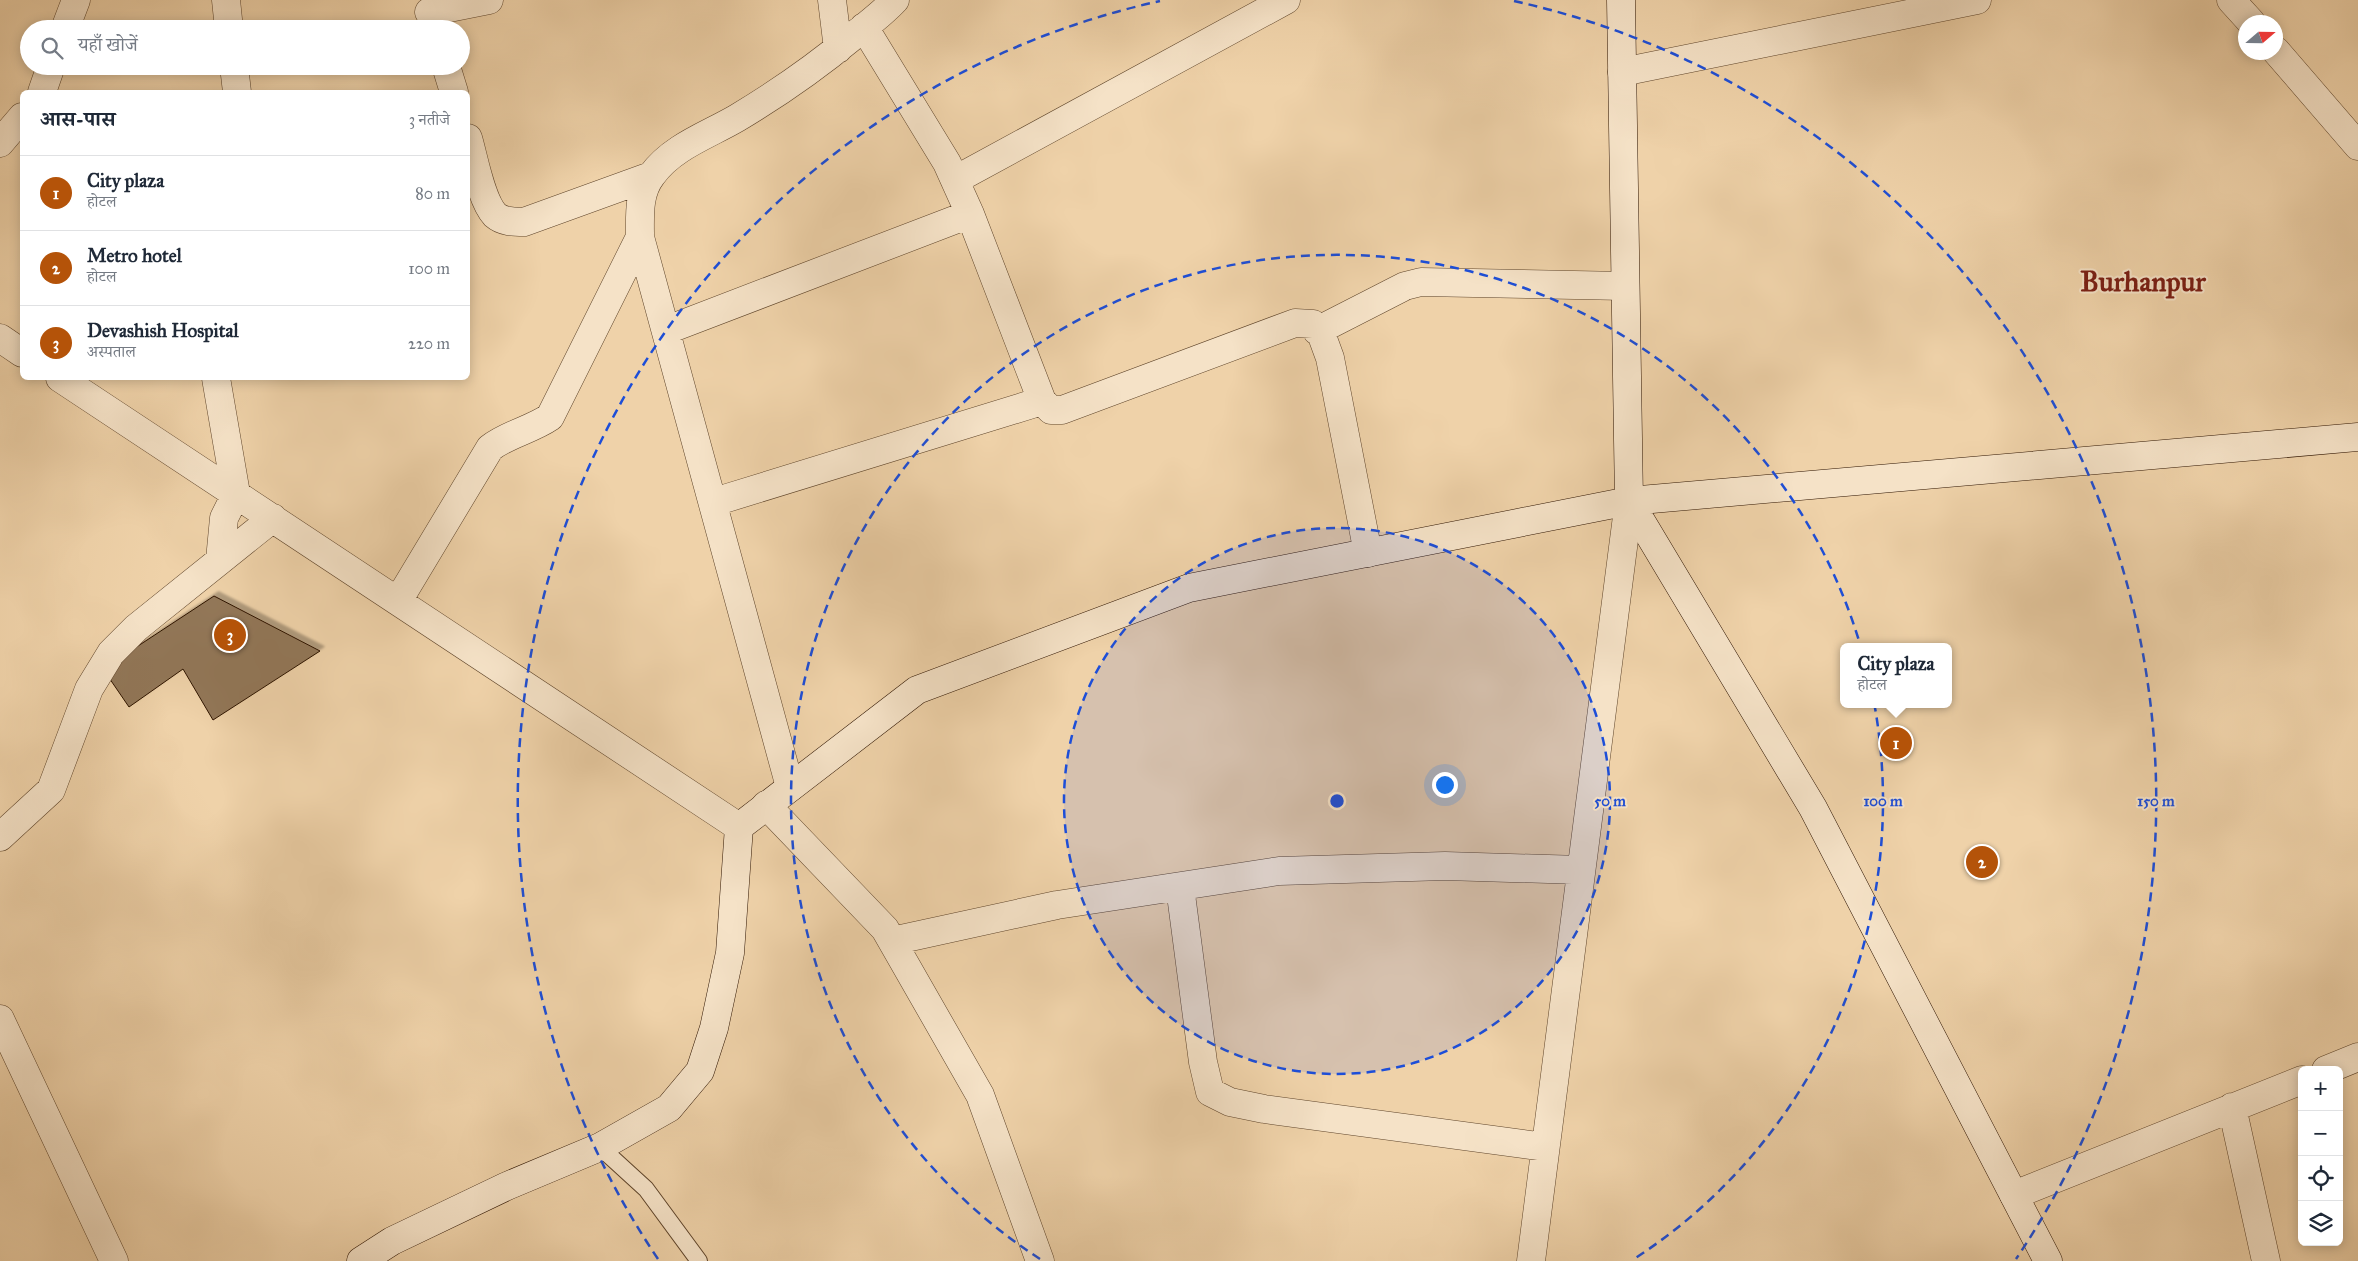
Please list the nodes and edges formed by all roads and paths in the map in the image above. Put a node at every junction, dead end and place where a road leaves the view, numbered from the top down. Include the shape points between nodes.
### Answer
1 (76, 0) edge
2 (226, 0) edge
3 (489, 0) edge
4 (832, 0) edge
5 (895, 0) edge
6 (1286, 0) edge
7 (1621, 0) edge
8 (1977, 0) edge
9 (2231, 0) edge
10 (430, 14) edge
11 (2245, 15) edge
12 (68, 20) edge
13 (228, 20) edge
14 (864, 27) junction
15 (838, 49) junction
16 (2283, 59) edge
17 (1622, 72) junction
18 (48, 75) edge
19 (235, 75) edge
20 (449, 75) edge
21 (43, 90) edge
22 (237, 90) edge
23 (453, 90) edge
24 (20, 119) edge
25 (0, 143) edge
26 (470, 145) edge
27 (2358, 146) edge
28 (651, 176) junction
29 (956, 180) junction
30 (970, 214) junction
31 (640, 237) junction
32 (1625, 286) junction
33 (667, 330) junction
34 (1318, 331) junction
35 (0, 338) edge
36 (20, 352) edge
37 (63, 380) edge
38 (216, 380) edge
39 (1042, 401) junction
40 (2358, 437) edge
41 (236, 494) junction
42 (1629, 501) junction
43 (714, 502) junction
44 (273, 518) junction
45 (1368, 553) junction
46 (220, 560) junction
47 (398, 601) junction
48 (790, 787) junction
49 (766, 805) junction
50 (739, 827) junction
51 (0, 837) edge
52 (1581, 870) junction
53 (1180, 887) junction
54 (892, 942) junction
55 (0, 1019) edge
56 (2358, 1057) edge
57 (2336, 1066) edge
58 (2298, 1082) edge
59 (2232, 1108) junction
60 (600, 1147) junction
61 (1545, 1147) junction
62 (2014, 1195) junction
63 (114, 1261) edge
64 (361, 1261) edge
65 (698, 1261) edge
66 (1040, 1261) edge
67 (1530, 1261) edge
68 (2048, 1261) edge
69 (2266, 1261) edge

1 - 12 street
2 - 13 street
3 - 10 street
4 - 15 street
5 - 14 street
6 - 29 street
7 - 17 street
8 - 17 street
9 - 11 street
14 - 15 street
14 - 29 street
15 - 28 street via 737,118 681,148 664,160
16 - 27 street
17 - 32 street
18 - 21 street
19 - 22 street
20 - 23 street
24 - 25 street
26 - 28 street via 486,201 495,215 508,222 524,222
28 - 31 street via 640,198
29 - 30 street
30 - 33 street
30 - 39 street
31 - 33 street
31 - 47 street via 550,417 535,428 501,440 490,448
32 - 34 street via 1421,282 1405,286
32 - 42 street
33 - 43 street
34 - 39 street via 1312,324 1295,323 1062,410 1050,410
34 - 45 street via 1330,358
35 - 36 street
37 - 41 street
38 - 41 street
39 - 43 street
40 - 42 street
41 - 44 street
41 - 46 street via 224,518
42 - 45 street
42 - 52 street
42 - 62 street via 1813,808
43 - 48 street
44 - 46 street
44 - 47 street
45 - 48 street via 1189,588 917,690
46 - 51 street via 136,628 111,653 89,688 51,790
47 - 50 street
48 - 49 street
49 - 50 street
49 - 54 street via 885,929
50 - 60 street via 730,953 714,1028 700,1071 669,1108
52 - 53 street via 1445,866 1279,871
52 - 61 street
53 - 54 street via 1057,905
53 - 61 street via 1202,1062 1210,1092 1230,1102 1264,1109
54 - 66 street via 980,1095
55 - 63 street
56 - 57 street
58 - 59 street
59 - 62 street
59 - 69 street
60 - 64 street via 507,1186 392,1241
60 - 65 lane via 646,1189
61 - 67 street
62 - 68 street

